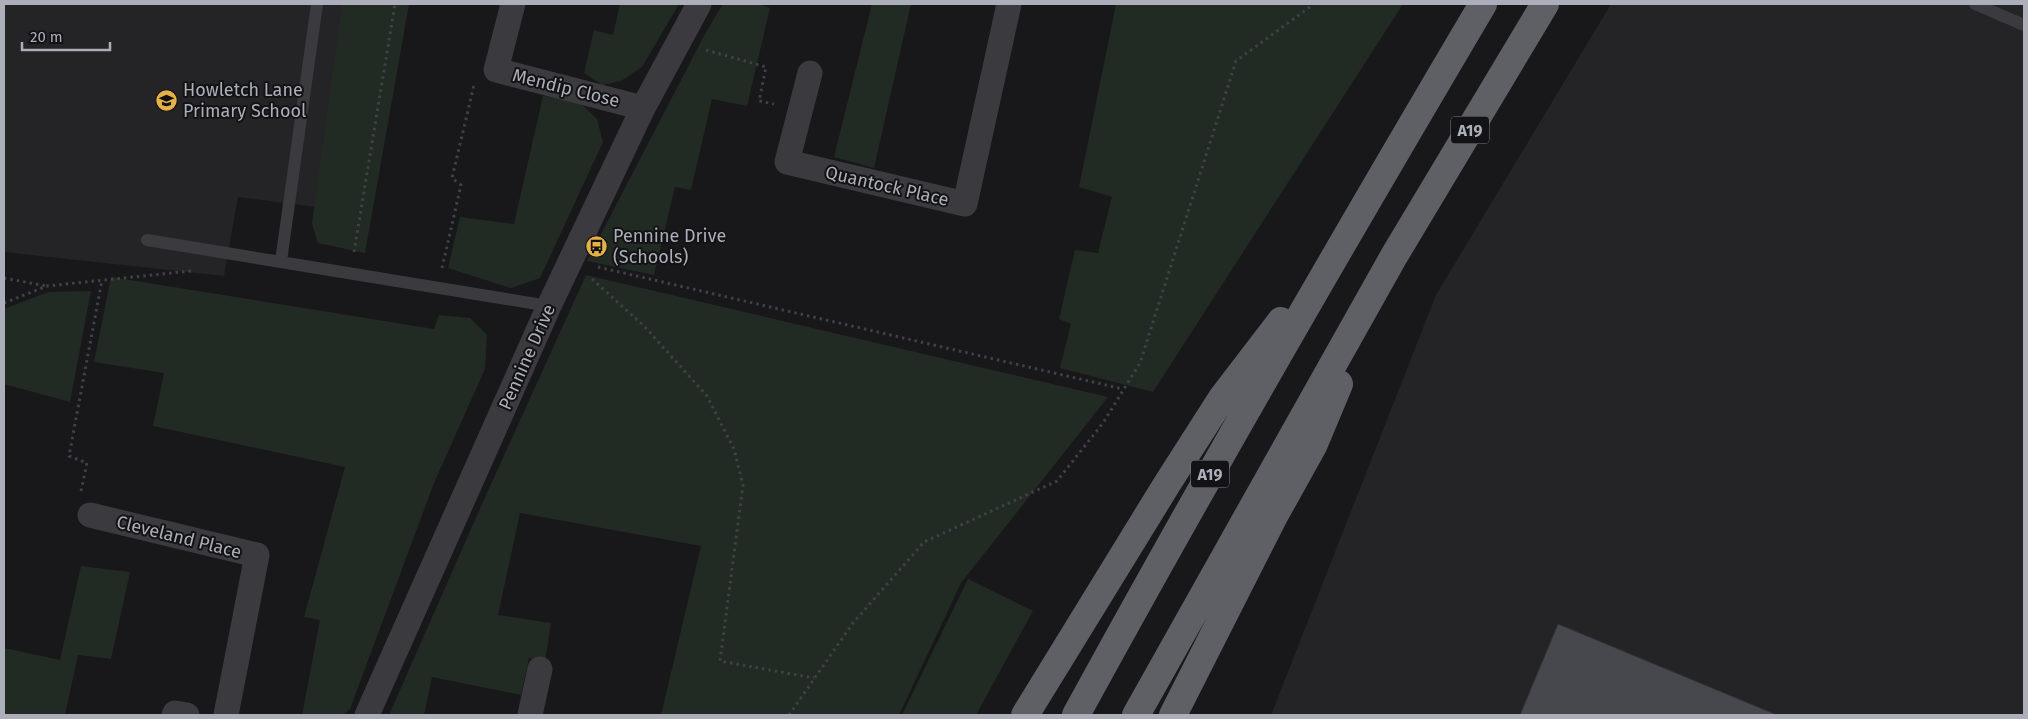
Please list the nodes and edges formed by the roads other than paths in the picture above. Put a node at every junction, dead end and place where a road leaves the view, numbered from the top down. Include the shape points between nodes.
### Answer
1 (317, 4) edge
2 (513, 4) edge
3 (699, 4) edge
4 (1009, 4) edge
5 (1484, 4) edge
6 (1546, 4) edge
7 (1975, 4) edge
8 (2024, 25) edge
9 (810, 73) dead end
10 (643, 108) junction
11 (1347, 234) junction
12 (147, 240) dead end
13 (1394, 256) junction
14 (281, 261) junction
15 (550, 306) junction
16 (90, 515) road end
17 (540, 669) dead end
18 (174, 715) edge
19 (187, 715) edge
20 (226, 715) edge
21 (367, 715) edge
22 (530, 715) edge
23 (1025, 715) edge
24 (1076, 715) edge
25 (1136, 715) edge
26 (1173, 715) edge

1 - 14 lane
2 - 10 street, Mendip Close via 496,70
3 - 10 street, Pennine Drive
4 - 9 street, Quantock Place via 965,204 787,162
5 - 11 highway, A19
6 - 13 highway, A19
7 - 8 lane
10 - 15 street, Pennine Drive
11 - 23 highway via 1222,398
11 - 24 highway, A19
12 - 14 lane
13 - 25 highway, A19
13 - 26 highway via 1313,446
14 - 15 lane
15 - 21 street, Pennine Drive
16 - 20 street, Cleveland Place via 257,555
17 - 22 street
18 - 19 street

